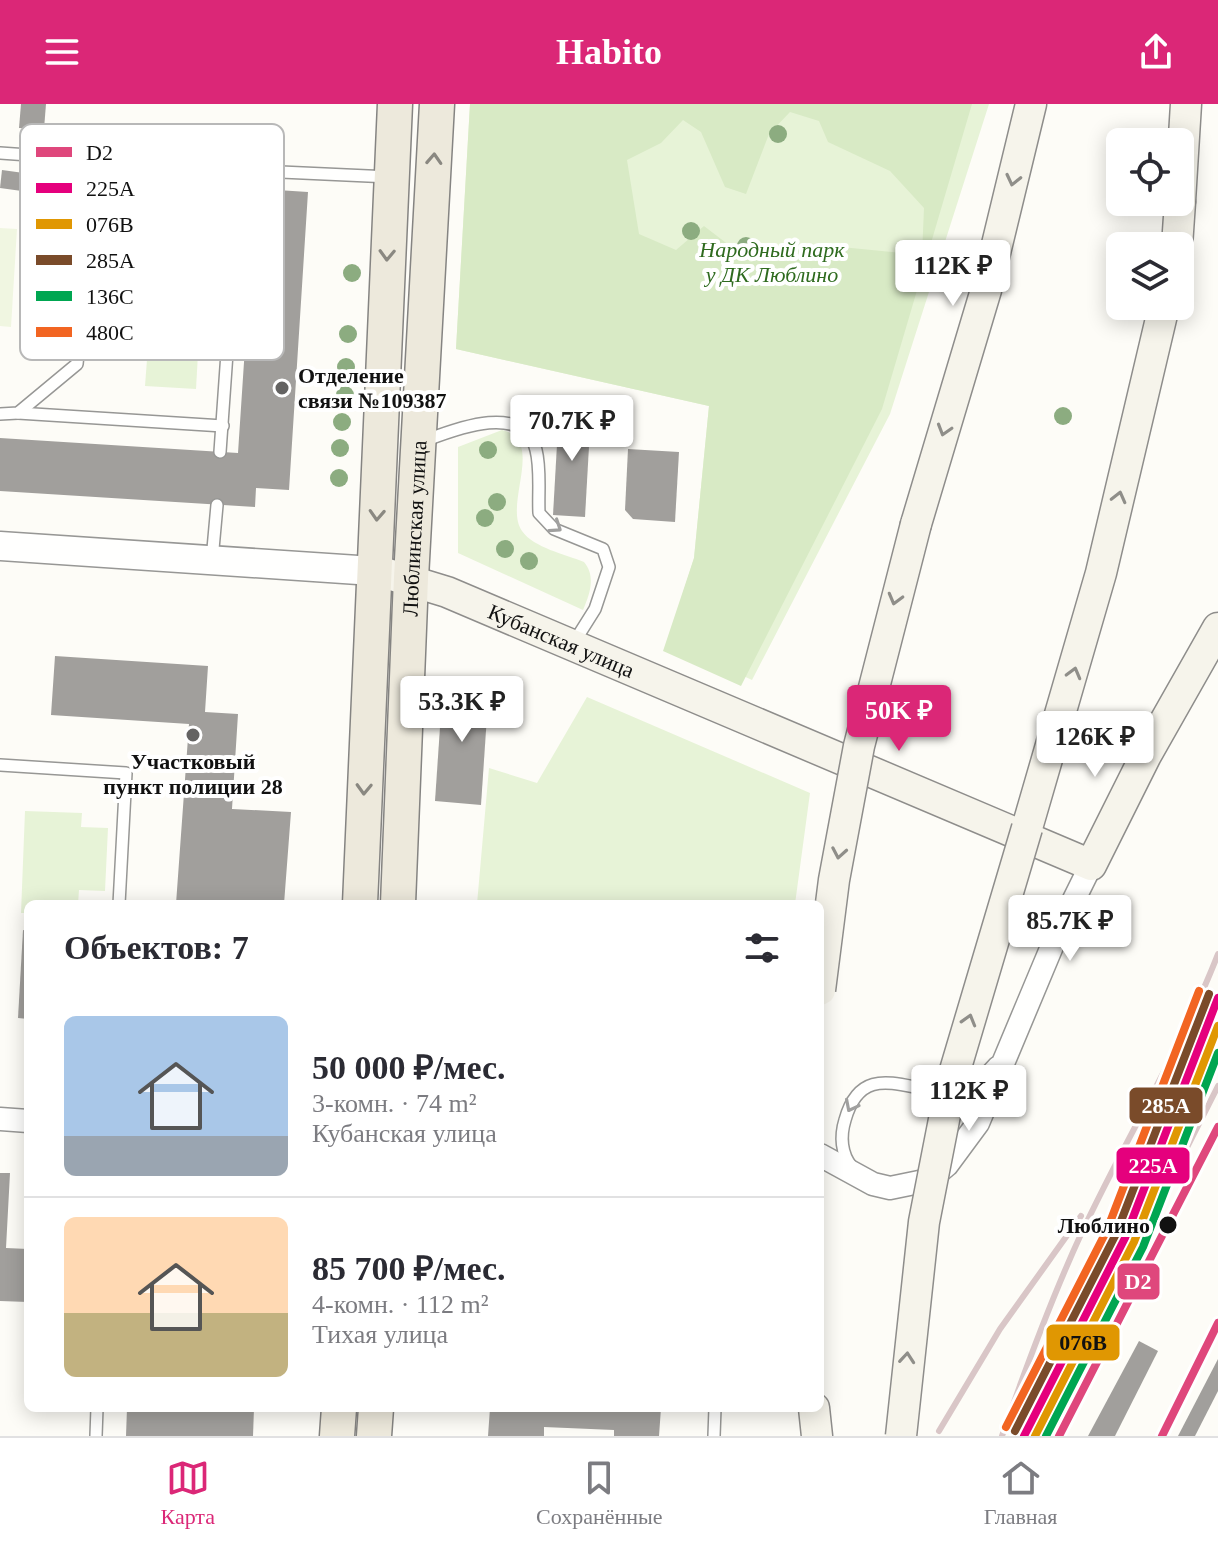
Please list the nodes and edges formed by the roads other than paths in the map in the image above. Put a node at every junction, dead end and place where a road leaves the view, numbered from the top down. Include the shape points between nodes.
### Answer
1 (395, 104) edge
2 (437, 104) edge
3 (1031, 104) edge
4 (1186, 104) edge
5 (1185, 128) edge
6 (0, 153) edge
7 (20, 154) edge
8 (284, 172) edge
9 (390, 177) junction
10 (1161, 320) edge
11 (77, 360) edge
12 (227, 360) edge
13 (18, 413) junction
14 (0, 414) edge
15 (223, 426) junction
16 (419, 443) junction
17 (220, 452) dead end
18 (217, 505) dead end
19 (0, 546) edge
20 (212, 560) junction
21 (373, 571) junction
22 (411, 578) junction
23 (1218, 628) edge
24 (573, 645) junction
25 (1146, 755) junction
26 (0, 765) edge
27 (1021, 832) junction
28 (1091, 865) junction
29 (119, 900) edge
30 (360, 900) edge
31 (398, 900) edge
32 (824, 959) edge
33 (1010, 1043) junction
34 (0, 1119) edge
35 (24, 1121) edge
36 (824, 1157) edge
37 (859, 1176) junction
38 (97, 1412) edge
39 (339, 1412) edge
40 (376, 1412) edge
41 (715, 1412) edge
42 (814, 1412) edge
43 (96, 1436) edge
44 (337, 1436) edge
45 (374, 1436) edge
46 (714, 1436) edge
47 (817, 1436) edge
48 (901, 1436) edge

1 - 9 main road, Люблинская улица
16 -> 2 main road, Люблинская улица
3 -> 32 main road, bridge via 986,290 916,524 859,746
4 - 5 main road
6 - 7 lane
8 - 9 lane
9 -> 21 main road, Люблинская улица
48 -> 10 main road, bridge via 924,1222 951,1084 1067,697
11 - 13 lane
12 - 15 lane
13 - 14 lane
13 - 15 lane
15 - 17 lane
16 - 22 main road, Люблинская улица
16 -> 24 lane via 479,423 511,423 529,435 536,449 539,513 554,529 603,549 609,567 595,609
18 - 20 lane
19 - 20 street, Кубанская улица
20 - 21 street, Кубанская улица
21 - 22 main road, Кубанская улица
21 -> 30 main road, Люблинская улица
22 - 24 main road, Кубанская улица
22 - 31 main road, Люблинская улица
23 - 25 main road
24 - 27 main road, Кубанская улица
25 - 27 main road via 1106,811 1077,838
25 - 28 main road
26 - 29 lane via 126,773
27 - 28 main road, Кубанская улица
28 - 33 street
33 - 37 street via 978,1123 947,1165 911,1186 890,1188
33 -> 37 lane via 985,1075 961,1089 939,1091 896,1081 873,1084 856,1095 848,1108 842,1144
34 - 35 street
36 - 37 street
38 - 43 lane
39 - 44 main road
40 - 45 main road
41 - 46 lane
42 - 47 main road

